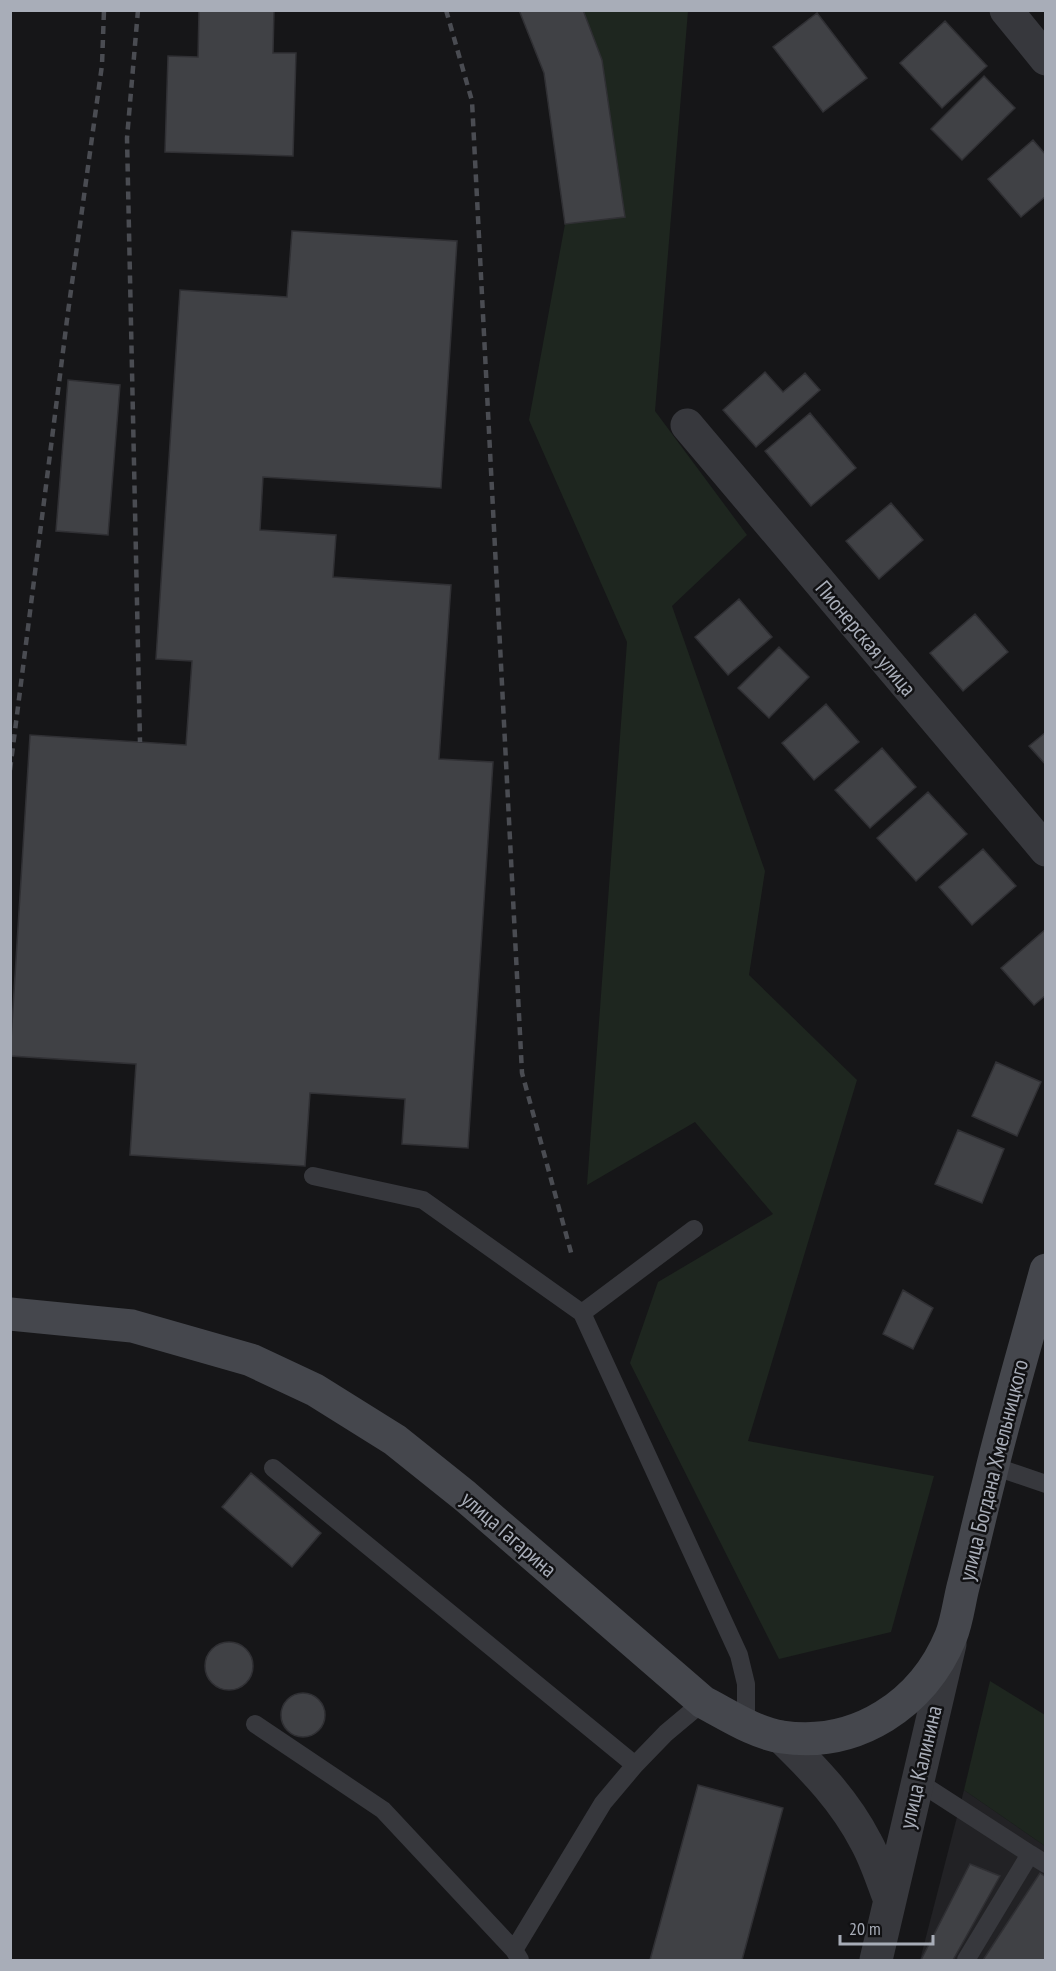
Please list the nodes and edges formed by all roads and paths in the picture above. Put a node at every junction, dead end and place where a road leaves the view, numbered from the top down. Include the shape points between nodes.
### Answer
1 (1006, 10) edge
2 (1046, 59) edge
3 (687, 425) dead end
4 (1046, 850) edge
5 (313, 1176) dead end
6 (694, 1229) dead end
7 (1046, 1270) edge
8 (582, 1313) junction
9 (10, 1314) edge
10 (993, 1466) junction
11 (273, 1468) dead end
12 (1046, 1484) edge
13 (952, 1635) junction
14 (703, 1702) junction
15 (255, 1724) dead end
16 (746, 1725) junction
17 (781, 1737) junction
18 (634, 1765) junction
19 (917, 1781) junction
20 (1038, 1859) edge
21 (889, 1899) junction
22 (517, 1955) edge
23 (876, 1960) edge
24 (966, 1960) edge

1 - 2 street
3 - 4 street, Пионерская улица
5 - 8 lane via 423,1200
6 - 8 lane
7 - 10 main road, улица Богдана Хмельницкого
8 - 16 lane via 739,1655 746,1684
9 - 14 main road, улица Гагарина via 132,1326 251,1360 315,1390 394,1440 465,1496
10 - 12 lane
10 - 13 main road, улица Богдана Хмельницкого
11 - 18 lane
13 - 17 main road, улица Гагарина via 931,1674 910,1699 881,1720 847,1734
13 - 19 street, улица Калинина
14 - 16 main road, улица Гагарина
14 - 18 lane
15 - 22 lane via 383,1810
16 - 17 main road, улица Гагарина
17 - 21 street, улица Калинина via 844,1806 867,1843
18 - 22 lane via 603,1803
19 - 20 lane
19 - 21 street, улица Калинина
20 - 24 lane
21 - 23 street, улица Калинина

